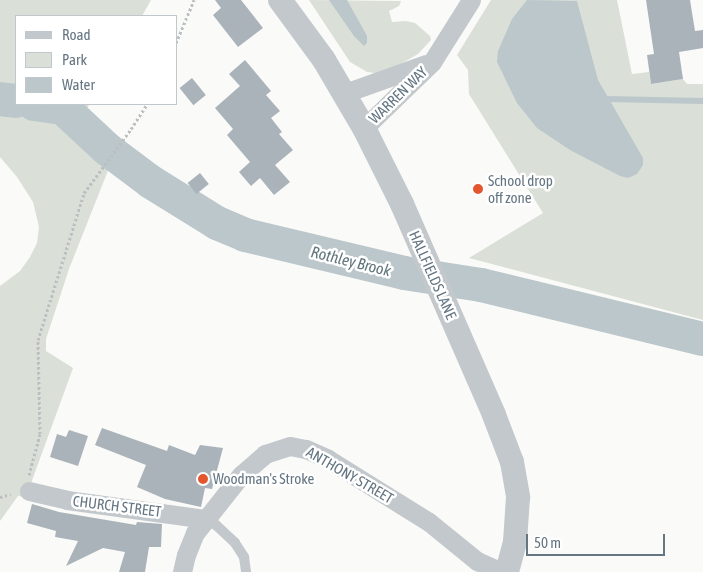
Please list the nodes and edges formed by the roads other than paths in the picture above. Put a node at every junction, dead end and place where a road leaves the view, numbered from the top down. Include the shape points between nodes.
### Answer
1 (280, 0) edge
2 (471, 0) edge
3 (432, 62) junction
4 (345, 93) junction
5 (364, 128) junction
6 (29, 491) road end
7 (205, 519) junction
8 (182, 572) edge
9 (246, 572) edge
10 (502, 572) edge
11 (507, 572) edge

1 - 4 street, HALLFIELDS LANE
2 - 3 street, WARREN WAY
3 - 4 street, WARREN WAY
3 - 5 street, WARREN WAY
4 - 5 street, HALLFIELDS LANE
5 - 11 street, HALLFIELDS LANE via 453,319 494,415 515,475 518,513
6 - 7 street, CHURCH STREET via 67,500
7 - 8 street, ANTHONY STREET via 190,542
7 - 9 lane via 235,543 244,557
7 - 10 street, ANTHONY STREET via 255,462 272,451 300,447 328,459 429,522 477,561

